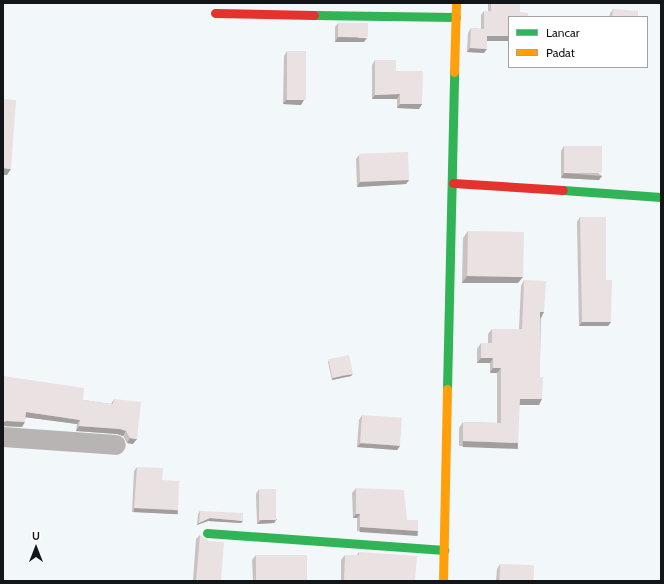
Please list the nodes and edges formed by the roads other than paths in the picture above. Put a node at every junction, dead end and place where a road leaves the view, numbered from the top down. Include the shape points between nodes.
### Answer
1 (456, 3) edge
2 (215, 13) dead end
3 (456, 17) junction
4 (453, 183) junction
5 (661, 197) edge
6 (3, 437) edge
7 (116, 445) dead end
8 (207, 533) dead end
9 (444, 550) junction
10 (443, 581) edge

1 - 3 street
2 - 3 street
3 - 4 street
4 - 5 street
4 - 9 street
6 - 7 street
8 - 9 street
9 - 10 street

